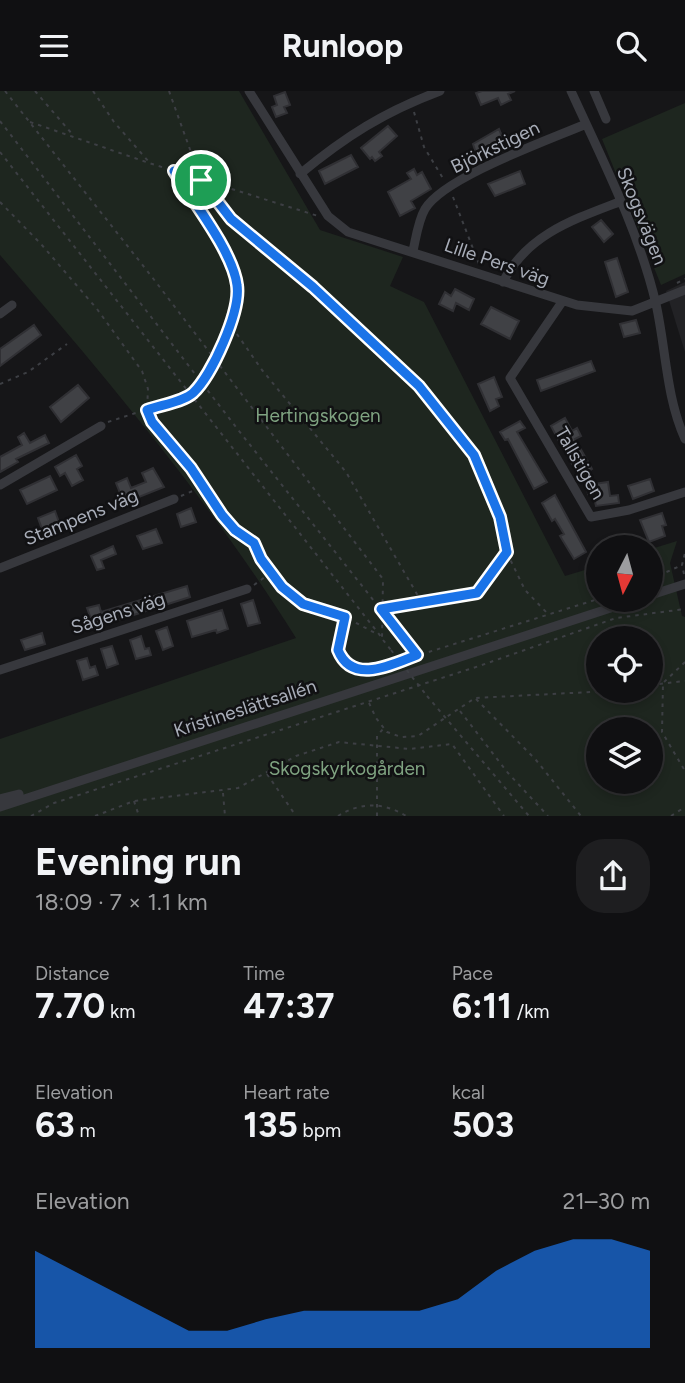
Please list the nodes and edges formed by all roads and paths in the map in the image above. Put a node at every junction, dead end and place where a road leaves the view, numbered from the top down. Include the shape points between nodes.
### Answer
1 (5, 91) edge
2 (35, 91) edge
3 (93, 91) edge
4 (169, 91) edge
5 (440, 91) edge
6 (571, 91) edge
7 (594, 91) edge
8 (253, 92) edge
9 (606, 119) dead end
10 (0, 121) edge
11 (29, 121) junction
12 (586, 124) junction
13 (74, 136) junction
14 (0, 152) edge
15 (149, 163) junction
16 (174, 171) junction
17 (300, 174) junction
18 (201, 180) junction
19 (0, 202) edge
20 (619, 202) junction
21 (332, 220) junction
22 (412, 251) junction
23 (503, 282) junction
24 (685, 291) edge
25 (562, 302) junction
26 (656, 304) junction
27 (12, 305) dead end
28 (0, 314) edge
29 (232, 326) junction
30 (67, 344) dead end
31 (215, 359) junction
32 (202, 382) junction
33 (0, 384) edge
34 (191, 395) junction
35 (147, 410) junction
36 (101, 426) joint
37 (684, 434) edge
38 (0, 485) edge
39 (203, 487) junction
40 (685, 492) edge
41 (174, 499) joint
42 (507, 552) junction
43 (685, 553) edge
44 (682, 565) junction
45 (0, 568) edge
46 (271, 573) junction
47 (663, 574) edge
48 (685, 575) edge
49 (685, 584) edge
50 (247, 589) joint
51 (663, 591) edge
52 (421, 601) junction
53 (586, 603) edge
54 (381, 609) junction
55 (685, 609) edge
56 (595, 613) edge
57 (549, 614) junction
58 (345, 617) junction
59 (382, 639) junction
60 (417, 655) junction
61 (685, 662) edge
62 (0, 670) edge
63 (685, 681) edge
64 (663, 683) joint
65 (586, 691) edge
66 (475, 698) junction
67 (369, 702) junction
68 (663, 703) edge
69 (459, 711) junction
70 (445, 720) junction
71 (384, 729) junction
72 (376, 746) junction
73 (685, 771) edge
74 (267, 774) junction
75 (65, 783) junction
76 (223, 792) junction
77 (0, 799) edge
78 (134, 801) junction
79 (379, 806) junction
80 (0, 807) edge
81 (685, 807) edge
82 (31, 816) edge
83 (95, 816) edge
84 (139, 816) edge
85 (225, 816) edge
86 (296, 816) edge
87 (338, 816) edge
88 (377, 816) edge
89 (406, 816) edge
90 (504, 816) edge
91 (529, 816) edge
92 (548, 816) edge
93 (581, 816) edge
94 (671, 816) edge

1 - 11 path
2 - 13 path
3 - 15 path
4 - 18 path
5 - 17 street via 374,121
6 - 12 street, Skogsvägen
7 - 9 street
8 - 17 street
10 - 32 path
11 - 13 path
11 - 31 path
12 - 20 street, Skogsvägen
12 - 22 street, Björkstigen via 446,190 426,208
13 - 15 path
14 - 34 path
15 - 16 path
16 - 18 path
16 - 29 path via 224,250 238,286
17 - 21 street
18 - 21 path
18 - 42 path via 231,219 313,287 419,386 474,455 500,517
19 - 35 path via 78,285 142,372 148,389
20 - 23 street via 528,246
20 - 26 street, Skogsvägen
21 - 22 street, Lille Pers väg via 357,235
22 - 23 street, Lille Pers väg
23 - 25 street, Lille Pers väg
24 - 26 street, Lille Pers väg
25 - 26 street, Lille Pers väg via 632,311
25 - 40 street, Tallstigen via 510,378 591,517
26 - 37 street, Skogsvägen via 675,413
27 - 28 street
29 - 31 path
29 - 52 path via 345,472
30 - 33 path via 29,372
31 - 32 path
31 - 54 path via 383,579
32 - 34 path
32 - 54 path
34 - 35 path
34 - 59 path
35 - 36 path via 116,417
35 - 39 path
36 - 38 street
39 - 41 path
39 - 46 path via 235,530 254,543
41 - 45 street, Stampens väg
42 - 52 path via 477,593
42 - 57 path via 525,590
43 - 44 path
44 - 47 path
44 - 48 path
46 - 50 path
46 - 58 path via 303,604
49 - 51 street
50 - 62 street, Sågens väg
52 - 54 path
53 - 57 path
54 - 59 path
54 - 60 path
55 - 67 path via 616,618
56 - 75 street, Kristineslättsallén
57 - 60 path
58 - 59 path
58 - 60 path via 338,650 351,667 368,671
59 - 70 path, bridge
61 - 64 path
63 - 64 path
65 - 66 path
66 - 69 path
66 - 93 path via 536,760
67 - 71 path
67 - 82 path via 54,803
68 - 73 path via 662,732
69 - 70 path
69 - 92 path
70 - 71 path via 418,736 401,737
70 - 91 path
71 - 72 path
72 - 74 path via 331,744 296,756
72 - 79 path
72 - 90 path via 426,749 452,744
74 - 76 path
74 - 86 path
75 - 77 street, Kristineslättsallén
75 - 80 street, Kristineslättsallén
76 - 78 path
76 - 85 path
78 - 83 path
78 - 84 path
79 - 87 path via 355,808
79 - 88 path
79 - 89 path
81 - 94 path

